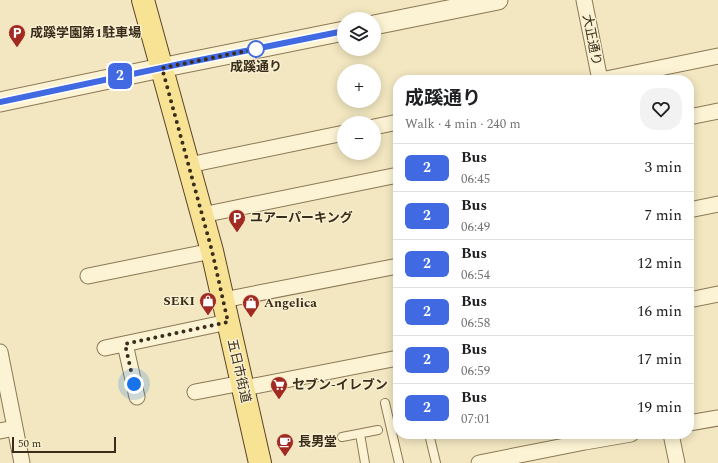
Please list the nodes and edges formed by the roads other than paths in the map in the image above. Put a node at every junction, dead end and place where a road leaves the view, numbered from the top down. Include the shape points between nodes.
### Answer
1 (143, 0) edge
2 (498, 0) edge
3 (584, 0) edge
4 (381, 24) edge
5 (337, 32) edge
6 (718, 56) edge
7 (162, 68) junction
8 (599, 75) edge
9 (625, 75) edge
10 (0, 102) edge
11 (718, 111) edge
12 (694, 116) edge
13 (393, 123) edge
14 (381, 126) edge
15 (337, 134) edge
16 (189, 165) junction
17 (393, 177) edge
18 (718, 204) edge
19 (694, 209) edge
20 (202, 215) junction
21 (212, 251) junction
22 (393, 267) edge
23 (88, 276) dead end
24 (718, 294) edge
25 (694, 299) edge
26 (223, 300) junction
27 (228, 322) junction
28 (125, 344) junction
29 (105, 348) dead end
30 (0, 352) edge
31 (393, 359) edge
32 (243, 385) junction
33 (195, 392) dead end
34 (137, 397) dead end
35 (385, 404) dead end
36 (718, 418) edge
37 (694, 423) edge
38 (7, 430) edge
39 (378, 430) dead end
40 (360, 434) junction
41 (342, 437) dead end
42 (393, 438) edge
43 (393, 439) edge
44 (430, 439) edge
45 (582, 439) edge
46 (672, 439) edge
47 (22, 463) edge
48 (260, 463) edge
49 (365, 463) edge
50 (399, 463) edge
51 (436, 463) edge
52 (479, 463) edge
53 (677, 463) edge

1 - 7 main road, 五日市街道
2 - 4 street
3 - 8 street, 大正通り
5 - 7 street
6 - 9 street
7 - 10 street
7 - 16 main road, 五日市街道
11 - 12 street
13 - 14 street
15 - 16 street
16 - 20 main road, 五日市街道
17 - 20 street
18 - 19 street
20 - 21 main road, 五日市街道
21 - 23 street
21 - 26 main road, 五日市街道
22 - 26 street
24 - 25 street
26 - 27 main road, 五日市街道
27 - 28 street
27 - 32 main road, 五日市街道
28 - 29 street
28 - 34 street
30 - 38 street
31 - 32 street
32 - 33 street
32 - 48 main road, 五日市街道
35 - 42 lane
36 - 37 street
38 - 47 street
39 - 40 lane
40 - 41 lane
40 - 49 lane
43 - 50 lane
44 - 51 lane
45 - 52 street
46 - 53 street

